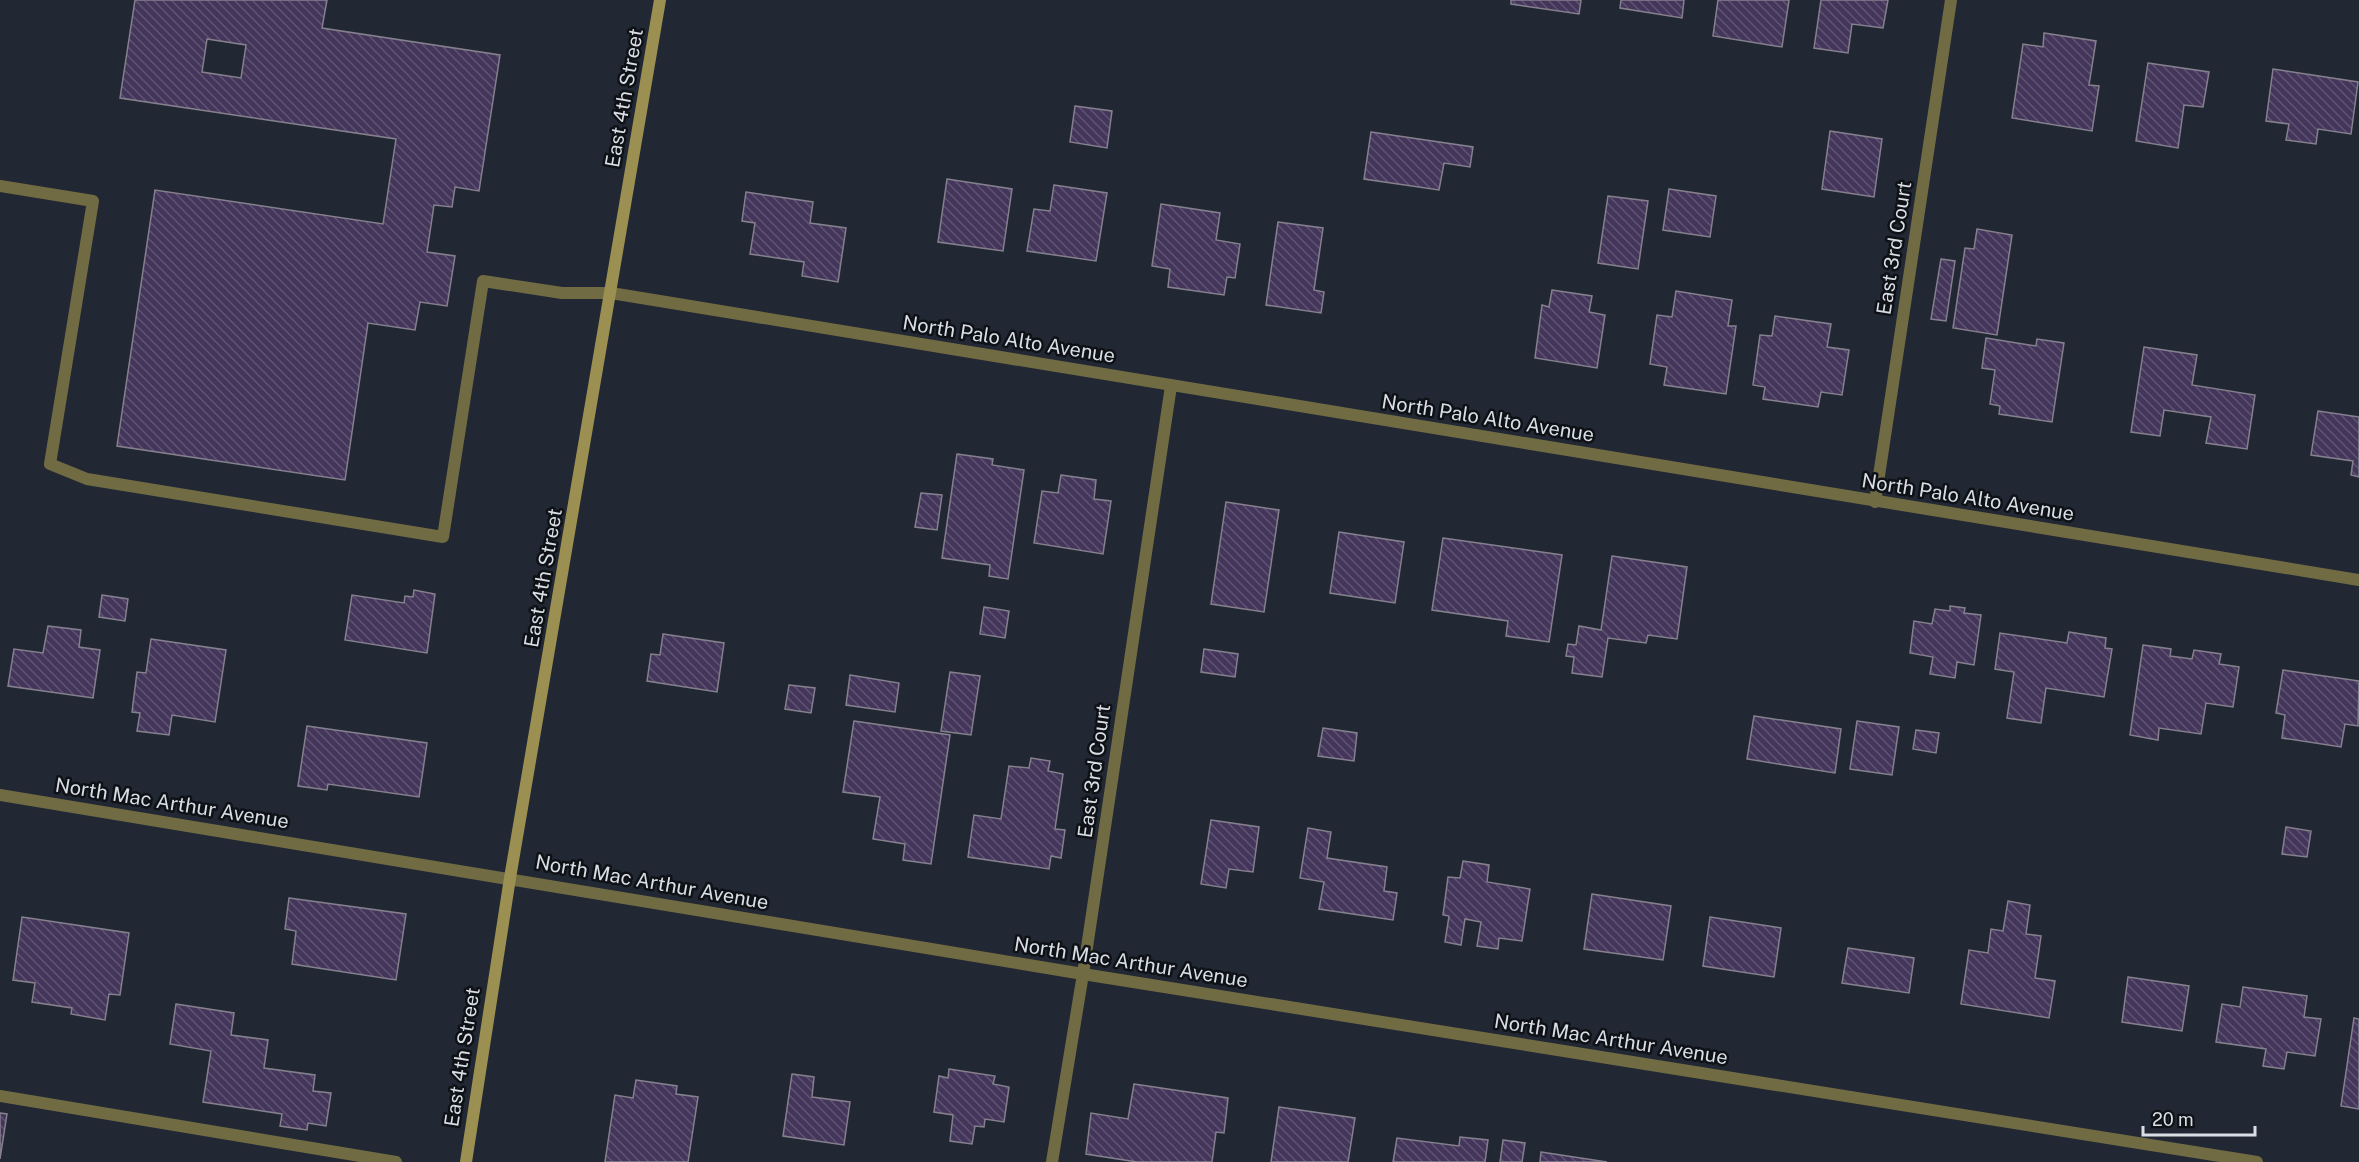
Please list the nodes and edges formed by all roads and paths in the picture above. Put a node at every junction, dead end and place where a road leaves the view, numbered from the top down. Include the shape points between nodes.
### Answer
1 (660, 0) edge
2 (1951, 0) edge
3 (0, 186) edge
4 (611, 293) junction
5 (1170, 386) junction
6 (1875, 502) junction
7 (2359, 580) edge
8 (0, 795) edge
9 (510, 878) junction
10 (1083, 974) junction
11 (0, 1096) edge
12 (396, 1162) edge
13 (466, 1162) edge
14 (1052, 1162) edge
15 (2258, 1162) edge

1 - 4 street, East 4th Street
2 - 6 street, East 3rd Court
3 - 4 street, North Palo Alto Avenue via 93,201 50,465 87,479 443,537 483,281 562,293
4 - 5 street, North Palo Alto Avenue
4 - 9 street, East 4th Street
5 - 6 street, North Palo Alto Avenue
5 - 10 street, East 3rd Court
6 - 7 street, North Palo Alto Avenue
8 - 9 street, North Mac Arthur Avenue
9 - 10 street, North Mac Arthur Avenue
9 - 13 street, East 4th Street
10 - 14 street, East 3rd Court
10 - 15 street, North Mac Arthur Avenue
11 - 12 street

